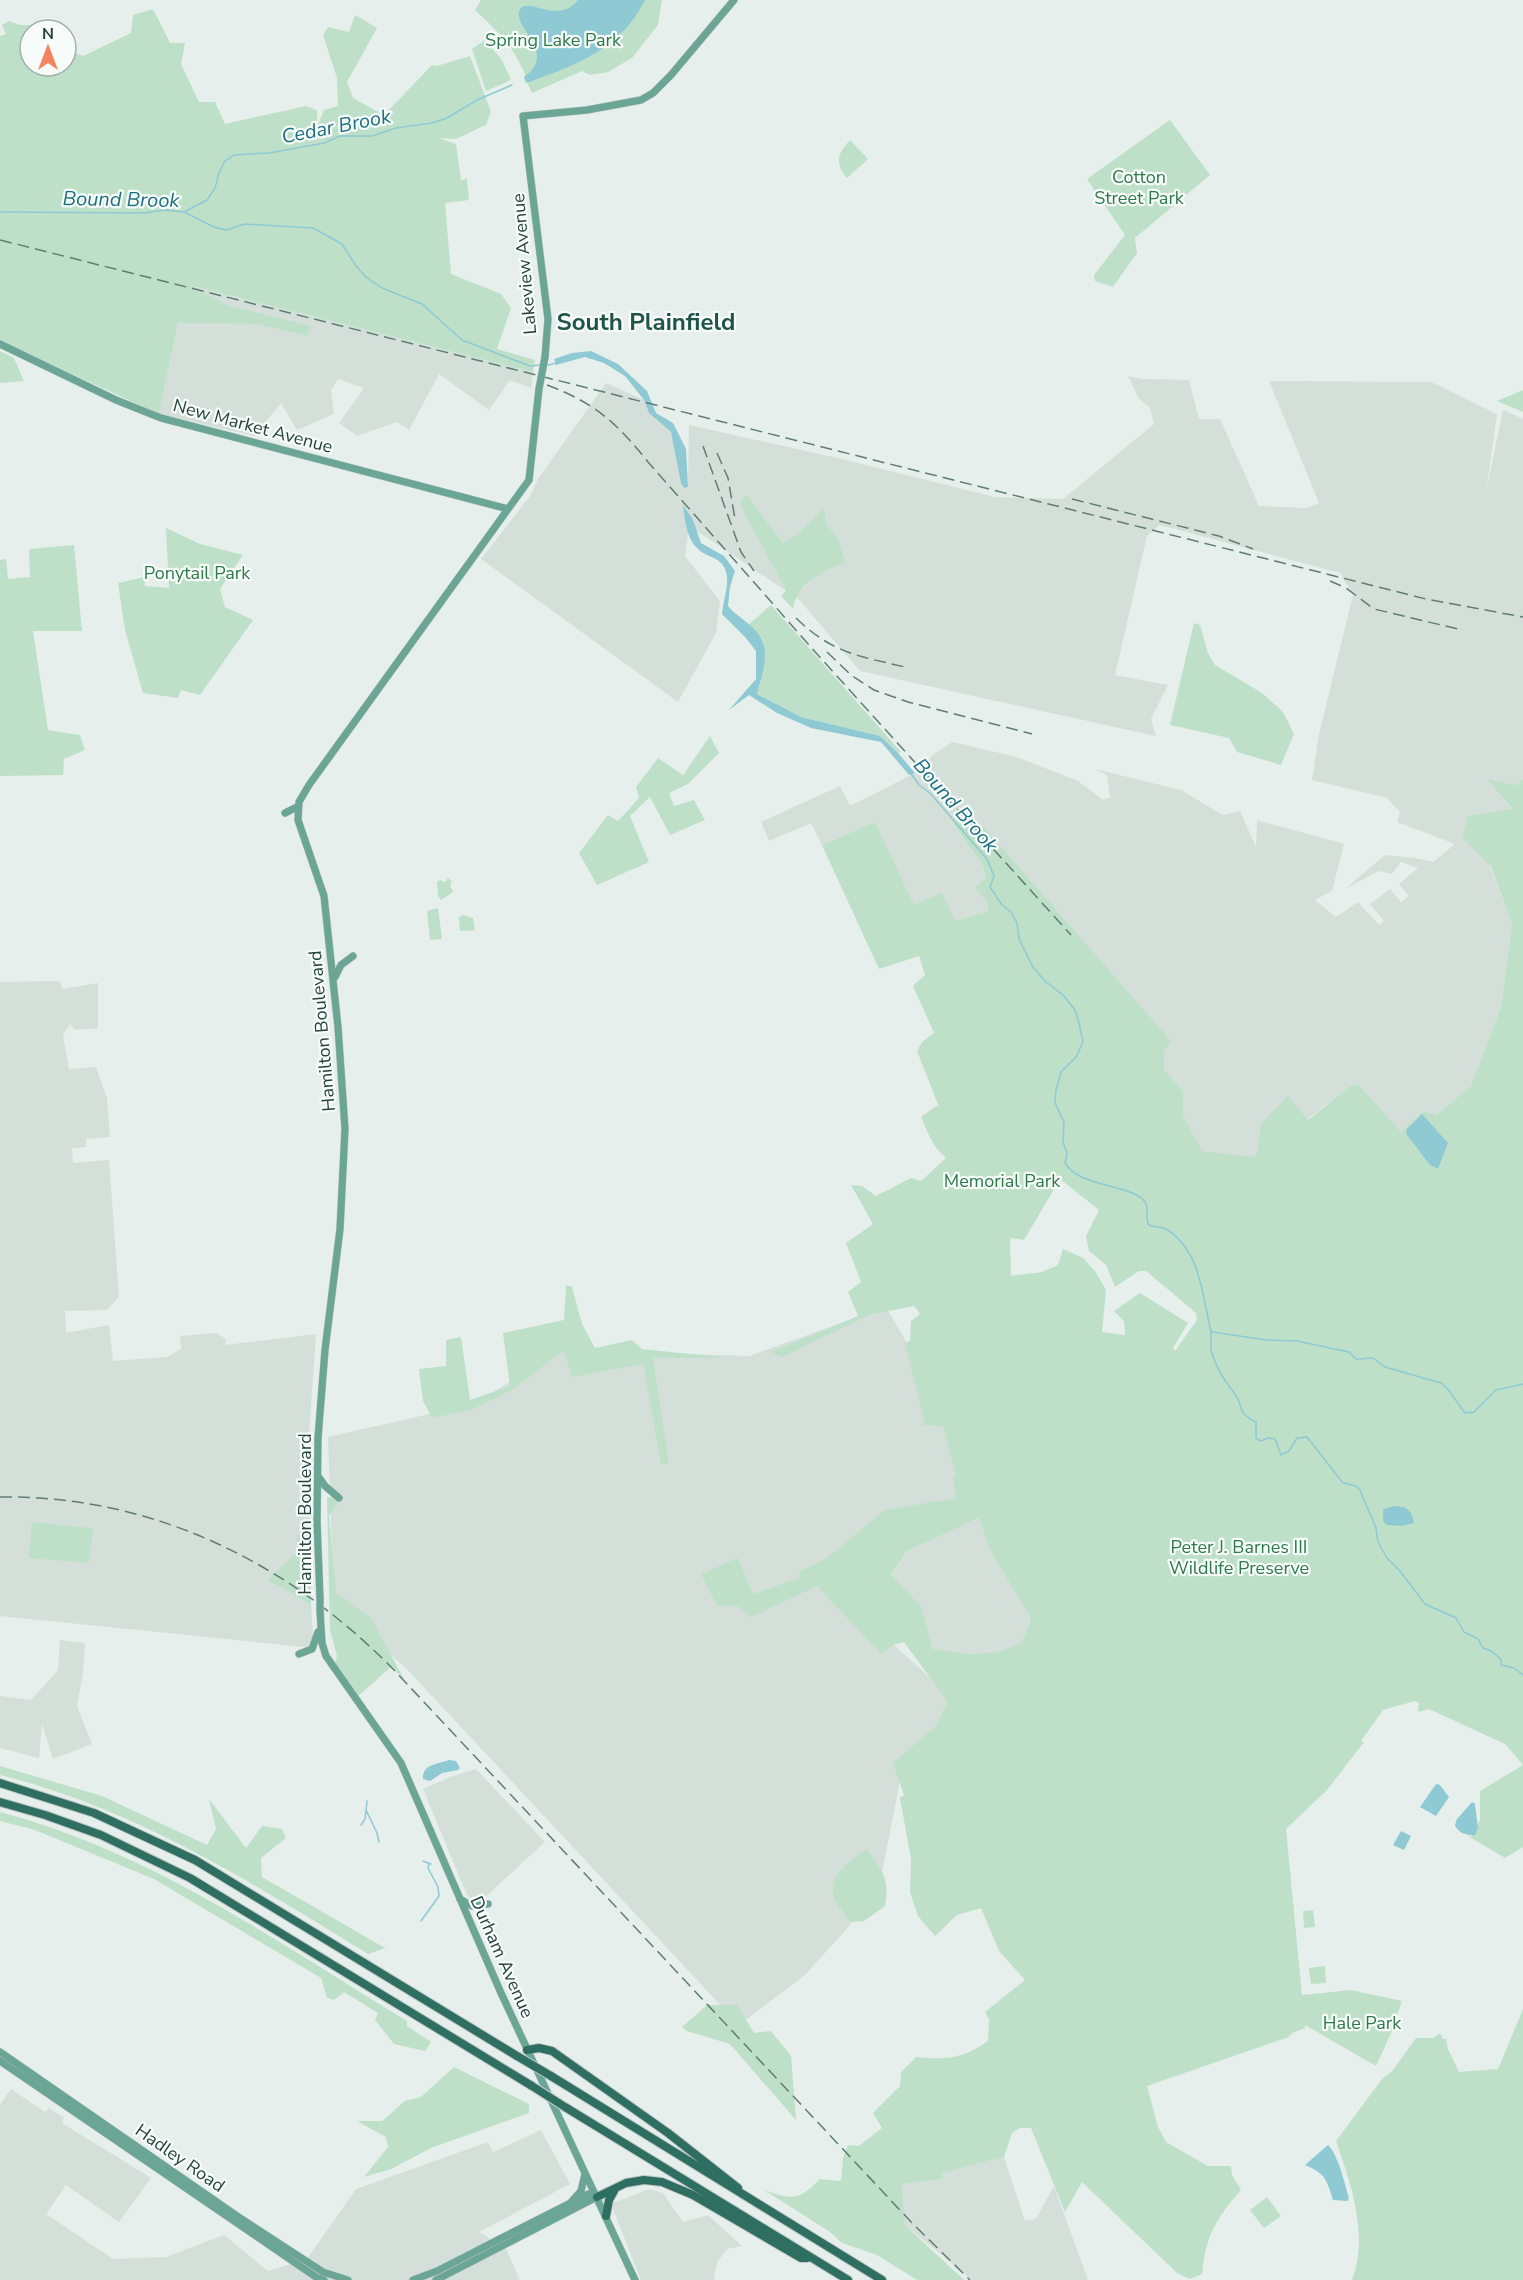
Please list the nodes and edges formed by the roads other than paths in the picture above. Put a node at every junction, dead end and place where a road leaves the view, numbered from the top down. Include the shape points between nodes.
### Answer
1 (734, 0) edge
2 (0, 344) edge
3 (508, 509) junction
4 (297, 807) junction
5 (285, 813) dead end
6 (354, 956) dead end
7 (333, 979) junction
8 (318, 1475) junction
9 (339, 1498) dead end
10 (321, 1621) junction
11 (299, 1654) dead end
12 (326, 1656) joint
13 (0, 1783) edge
14 (0, 1802) edge
15 (460, 1899) junction
16 (488, 1904) dead end
17 (527, 2050) junction
18 (0, 2052) edge
19 (0, 2061) edge
20 (585, 2174) junction
21 (617, 2187) junction
22 (744, 2196) junction
23 (597, 2197) junction
24 (570, 2203) junction
25 (606, 2216) junction
26 (812, 2258) junction
27 (324, 2280) edge
28 (348, 2280) edge
29 (413, 2280) edge
30 (436, 2280) edge
31 (635, 2280) edge
32 (848, 2280) edge
33 (882, 2280) edge

1 - 3 main road, Lakeview Avenue, bridge via 671,75 641,100 523,116 548,320 529,480
2 - 3 main road, New Market Avenue via 161,418
3 - 4 main road
4 - 5 main road
4 - 7 main road, Hamilton Boulevard via 300,829 324,896
6 - 7 main road via 341,965
7 - 8 main road, Hamilton Boulevard via 345,1129 340,1229 324,1359
8 - 9 main road
8 - 10 main road, Hamilton Boulevard, bridge
10 - 11 main road via 314,1646
10 - 12 main road, Hamilton Boulevard
12 - 15 main road, Durham Avenue via 402,1763
13 - 22 highway, bridge via 94,1813 195,1860
14 - 26 highway, bridge via 100,1835 190,1878
15 - 16 main road via 472,1906
15 - 17 main road, Durham Avenue
17 - 20 main road, Durham Avenue
17 - 22 highway via 552,2051 735,2183
18 - 28 main road, Hadley Road via 323,2272
19 - 27 main road, Hadley Road
20 - 23 main road, Durham Avenue
20 - 24 main road via 581,2190
21 - 23 highway
21 - 25 highway
21 - 26 highway via 644,2180 672,2185 801,2258
22 - 33 highway
23 - 24 main road via 591,2193
23 - 25 main road, Durham Avenue
23 - 30 main road
24 - 29 main road
25 - 31 main road, Durham Avenue
26 - 32 highway

